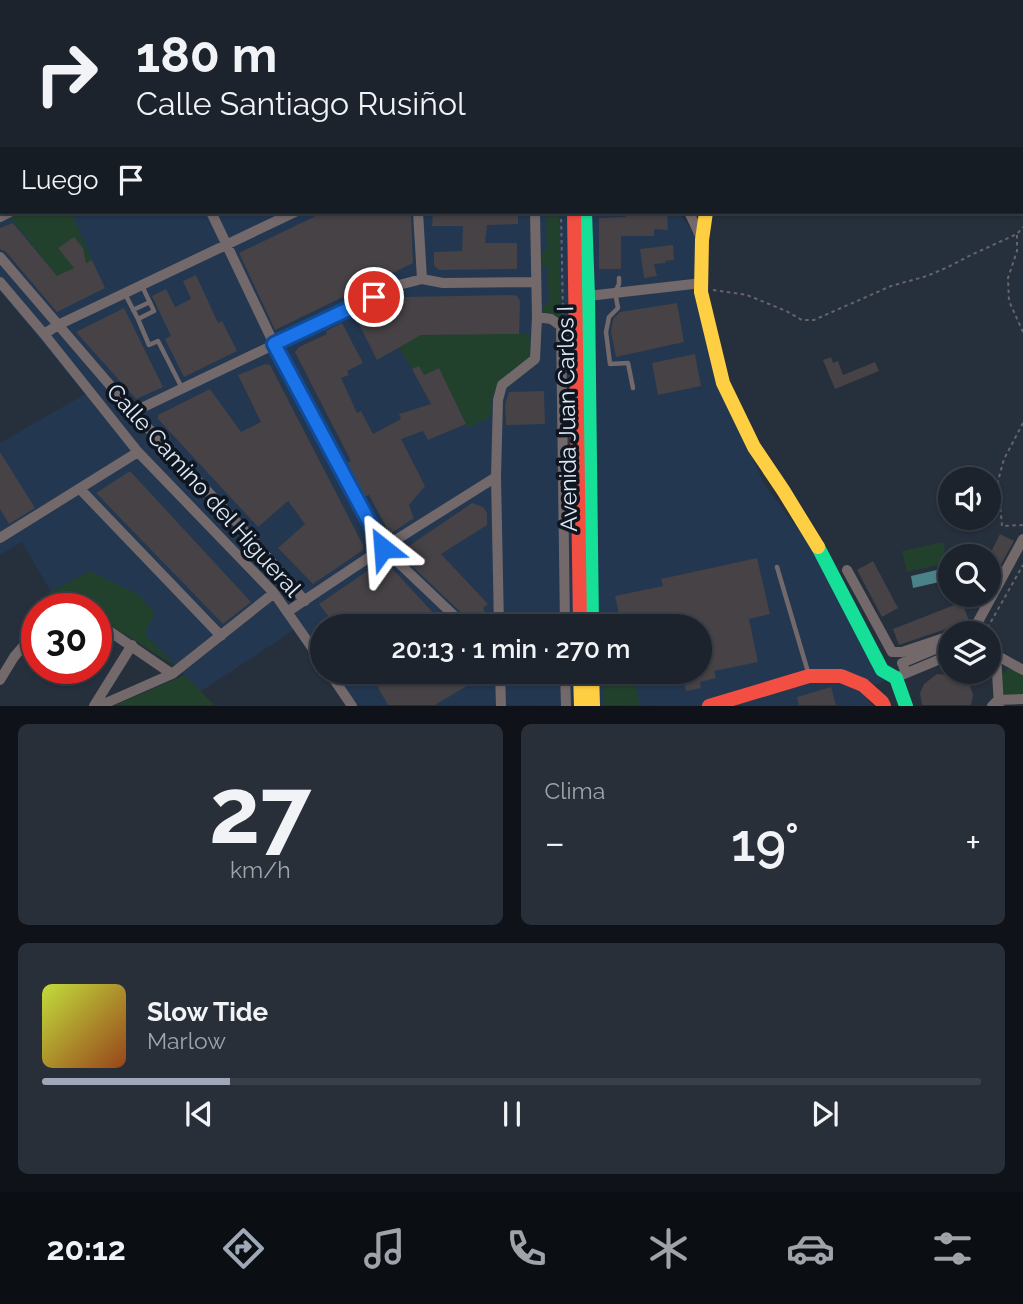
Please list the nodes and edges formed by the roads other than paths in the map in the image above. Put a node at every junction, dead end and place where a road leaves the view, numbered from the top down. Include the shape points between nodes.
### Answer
1 (212, 214) edge
2 (291, 214) edge
3 (418, 214) edge
4 (535, 214) edge
5 (574, 214) edge
6 (585, 214) edge
7 (690, 214) edge
8 (706, 214) edge
9 (702, 240) junction
10 (227, 245) junction
11 (0, 257) edge
12 (619, 278) dead end
13 (422, 279) junction
14 (0, 282) edge
15 (535, 282) junction
16 (702, 283) junction
17 (142, 285) junction
18 (614, 292) junction
19 (124, 294) junction
20 (588, 296) junction
21 (150, 302) junction
22 (133, 310) junction
23 (537, 317) junction
24 (138, 319) junction
25 (58, 325) junction
26 (44, 334) junction
27 (274, 344) junction
28 (183, 388) junction
29 (633, 388) dead end
30 (132, 412) junction
31 (138, 452) junction
32 (496, 477) junction
33 (79, 489) junction
34 (0, 538) edge
35 (1023, 540) edge
36 (383, 548) junction
37 (778, 568) dead end
38 (847, 569) dead end
39 (274, 593) junction
40 (305, 601) junction
41 (287, 612) junction
42 (453, 614) edge
43 (499, 614) edge
44 (565, 614) edge
45 (580, 614) edge
46 (592, 614) edge
47 (981, 621) edge
48 (112, 632) edge
49 (220, 636) junction
50 (938, 640) edge
51 (132, 645) junction
52 (310, 646) edge
53 (938, 648) edge
54 (21, 649) edge
55 (1001, 658) edge
56 (938, 660) edge
57 (1023, 670) edge
58 (172, 674) junction
59 (901, 675) junction
60 (809, 676) junction
61 (0, 680) edge
62 (337, 684) edge
63 (500, 684) edge
64 (565, 684) edge
65 (580, 684) edge
66 (592, 684) edge
67 (994, 684) edge
68 (1023, 699) edge
69 (996, 704) edge
70 (97, 705) edge
71 (352, 705) edge
72 (501, 705) edge
73 (566, 705) edge
74 (581, 705) edge
75 (593, 705) edge
76 (709, 705) edge
77 (884, 705) edge
78 (906, 705) edge

1 - 10 street
2 - 10 street
3 - 13 street
4 - 15 street
5 - 45 street, Avenida Juan Carlos I
6 - 20 street, Avenida Juan Carlos I
7 - 9 street
8 - 9 street
9 - 16 street
10 - 17 street
10 - 27 street
11 - 25 street, Calle Camino del Higueral
12 - 18 lane
13 - 15 street
13 - 27 street via 398,285
14 - 26 street, Calle Camino del Higueral
15 - 23 street
16 - 18 street
16 - 59 street via 723,383 754,447 811,534 882,670
17 - 19 street
17 - 21 lane
18 - 20 street
18 - 29 lane via 618,308 608,317 606,332 610,364 628,363
19 - 22 lane
19 - 25 street
20 - 46 street, Avenida Juan Carlos I
21 - 22 lane
21 - 24 lane via 154,311
22 - 24 lane
23 - 32 street via 535,359 499,392
23 - 44 street via 561,326
24 - 28 lane via 149,345 158,341
25 - 26 street
25 - 30 street, Calle Camino del Higueral
26 - 31 street, Calle Camino del Higueral
27 - 28 street
27 - 36 street
28 - 30 street
30 - 40 street, Calle Camino del Higueral
31 - 33 street
31 - 39 street, Calle Camino del Higueral
32 - 36 street
32 - 43 street
33 - 34 street
33 - 49 street
35 - 47 street
36 - 40 street
36 - 42 street
37 - 60 lane
38 - 50 street via 892,652
39 - 41 street, Calle Camino del Higueral
39 - 49 street
40 - 41 street
41 - 52 street, Calle Camino del Higueral
48 - 51 street
49 - 58 street
51 - 58 street
51 - 70 street
53 - 59 street via 902,663
54 - 61 street
55 - 57 street
56 - 59 street
58 - 70 street
59 - 78 street
60 - 76 street
60 - 77 street via 841,676 863,685
62 - 71 street
63 - 72 street
64 - 73 street
65 - 74 street
66 - 75 street
67 - 69 street
68 - 69 street

